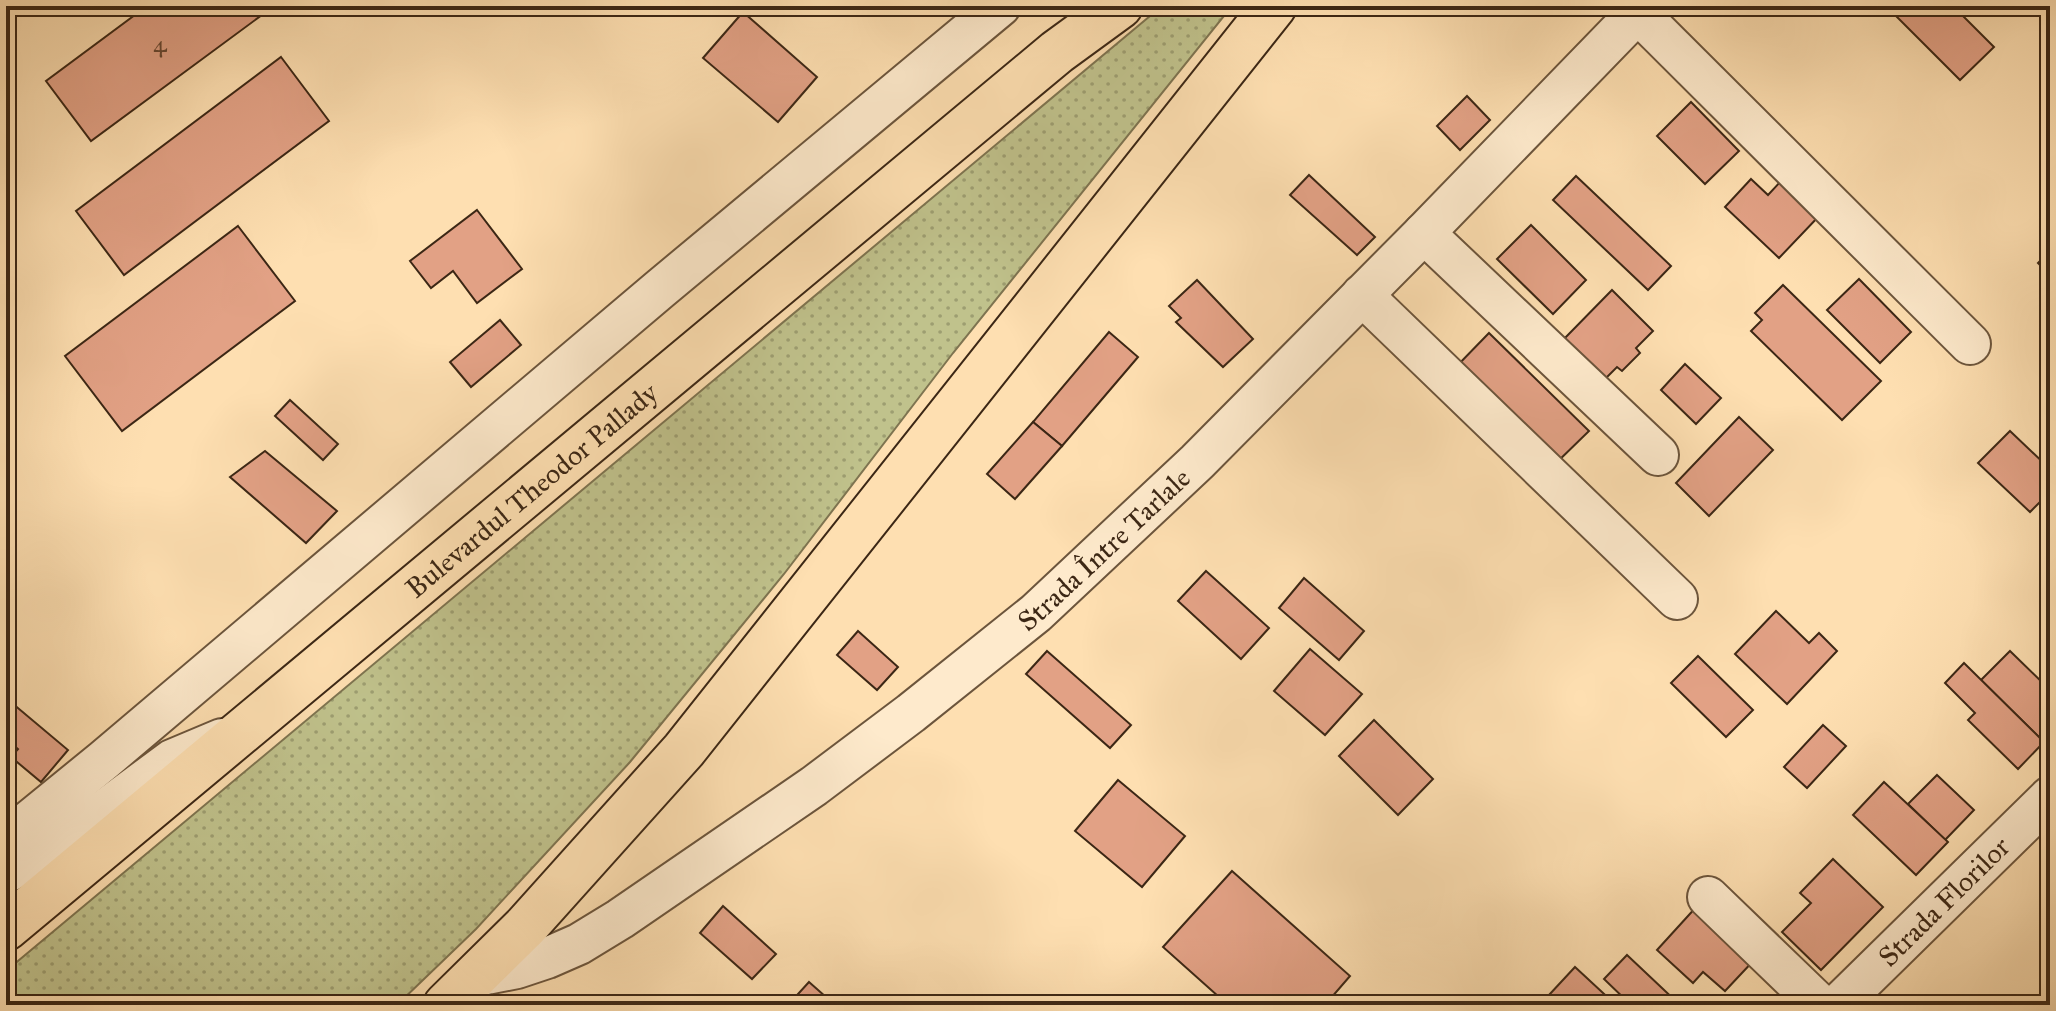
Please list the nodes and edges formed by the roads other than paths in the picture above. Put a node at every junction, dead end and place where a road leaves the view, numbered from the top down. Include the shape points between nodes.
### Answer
1 (1000, 6) edge
2 (1120, 6) edge
3 (1274, 6) edge
4 (1641, 10) edge
5 (1424, 233) junction
6 (1362, 295) junction
7 (1970, 344) dead end
8 (1658, 455) dead end
9 (1677, 599) dead end
10 (237, 733) junction
11 (2050, 797) edge
12 (6, 836) edge
13 (6, 873) edge
14 (1708, 897) dead end
15 (6, 928) edge
16 (461, 995) edge
17 (1820, 1005) edge
18 (1838, 1005) edge

1 - 12 street via 116,750
2 - 10 main road, Bulevardul Theodor Pallady via 1057,52
3 - 16 main road via 684,750
4 - 5 street, Strada Între Tarlale
4 - 7 street
5 - 6 street, Strada Între Tarlale
5 - 8 street
6 - 9 street
6 - 16 street, Strada Între Tarlale via 1086,568 911,713 729,846 579,944
10 - 13 street via 172,760 67,838
10 - 15 main road, Bulevardul Theodor Pallady
11 - 18 street, Strada Florilor
14 - 17 street

